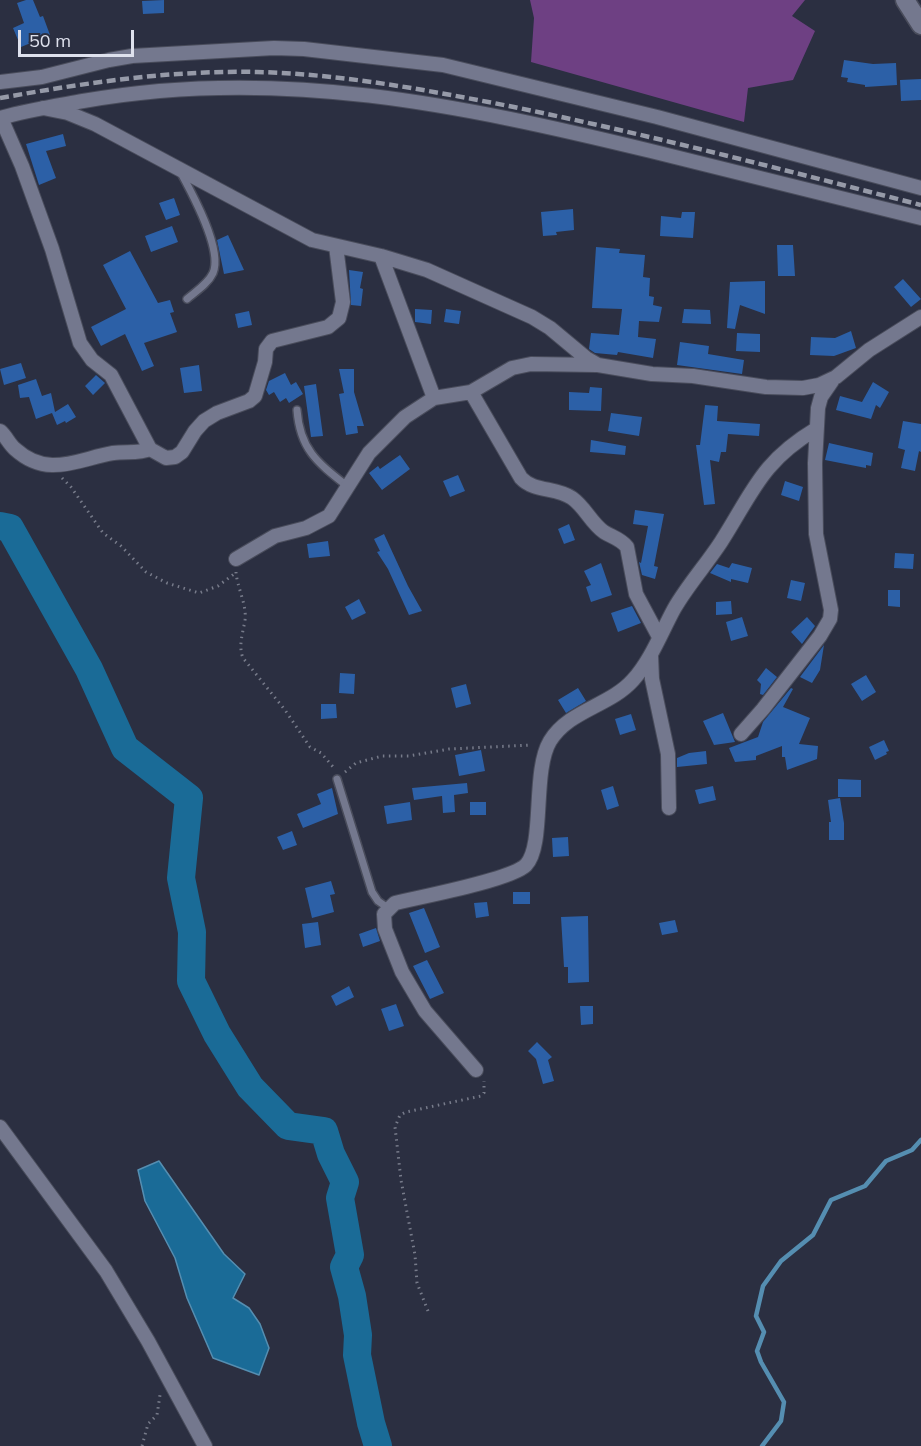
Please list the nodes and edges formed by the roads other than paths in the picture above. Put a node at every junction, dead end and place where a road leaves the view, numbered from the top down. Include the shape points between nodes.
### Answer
1 (905, 0) edge
2 (921, 25) edge
3 (0, 82) edge
4 (43, 108) junction
5 (0, 116) edge
6 (179, 168) junction
7 (921, 188) edge
8 (921, 218) edge
9 (336, 246) junction
10 (381, 256) junction
11 (187, 299) dead end
12 (921, 317) edge
13 (598, 365) junction
14 (836, 377) junction
15 (471, 392) junction
16 (434, 398) junction
17 (297, 410) dead end
18 (816, 429) junction
19 (0, 431) edge
20 (150, 448) junction
21 (347, 486) junction
22 (236, 566) road end
23 (658, 638) junction
24 (651, 653) junction
25 (741, 734) dead end
26 (337, 779) road end
27 (669, 808) dead end
28 (388, 908) junction
29 (477, 1070) road end
30 (1, 1130) edge
31 (205, 1446) edge

1 - 2 street
3 - 7 street via 42,77 132,56 262,48 409,60 657,117
4 - 5 street
4 - 6 street via 95,124
4 - 8 street via 110,96 220,87 322,90 393,98 536,123
5 - 20 street via 52,249 80,343 92,360 111,375
6 - 9 street via 312,240
6 - 11 lane via 198,203 215,268
9 - 10 street
9 - 20 street via 343,311 334,324 272,341 266,349 255,396 204,421 182,453 166,458
10 - 13 street via 445,277 532,317
10 - 16 street
12 - 14 street via 869,350
13 - 14 street via 784,388 819,385
13 - 15 street via 521,366
14 - 18 street via 821,397
15 - 16 street
15 - 23 street via 526,484 572,498 603,531 627,547 636,594
16 - 21 street via 405,417 369,453
17 - 21 lane via 298,428 306,447 318,464
18 - 23 street via 794,442 766,469
18 - 25 street via 816,534 830,619
19 - 20 street via 15,449 48,465 71,465
21 - 22 street via 329,516 306,528 275,536
23 - 24 street
24 - 27 street via 652,679 668,754
24 - 28 street via 630,684 568,721 549,743 541,771 535,843 526,864 497,878
26 - 28 lane via 372,892
28 - 29 street via 384,929 402,972 425,1011
30 - 31 street via 106,1271

